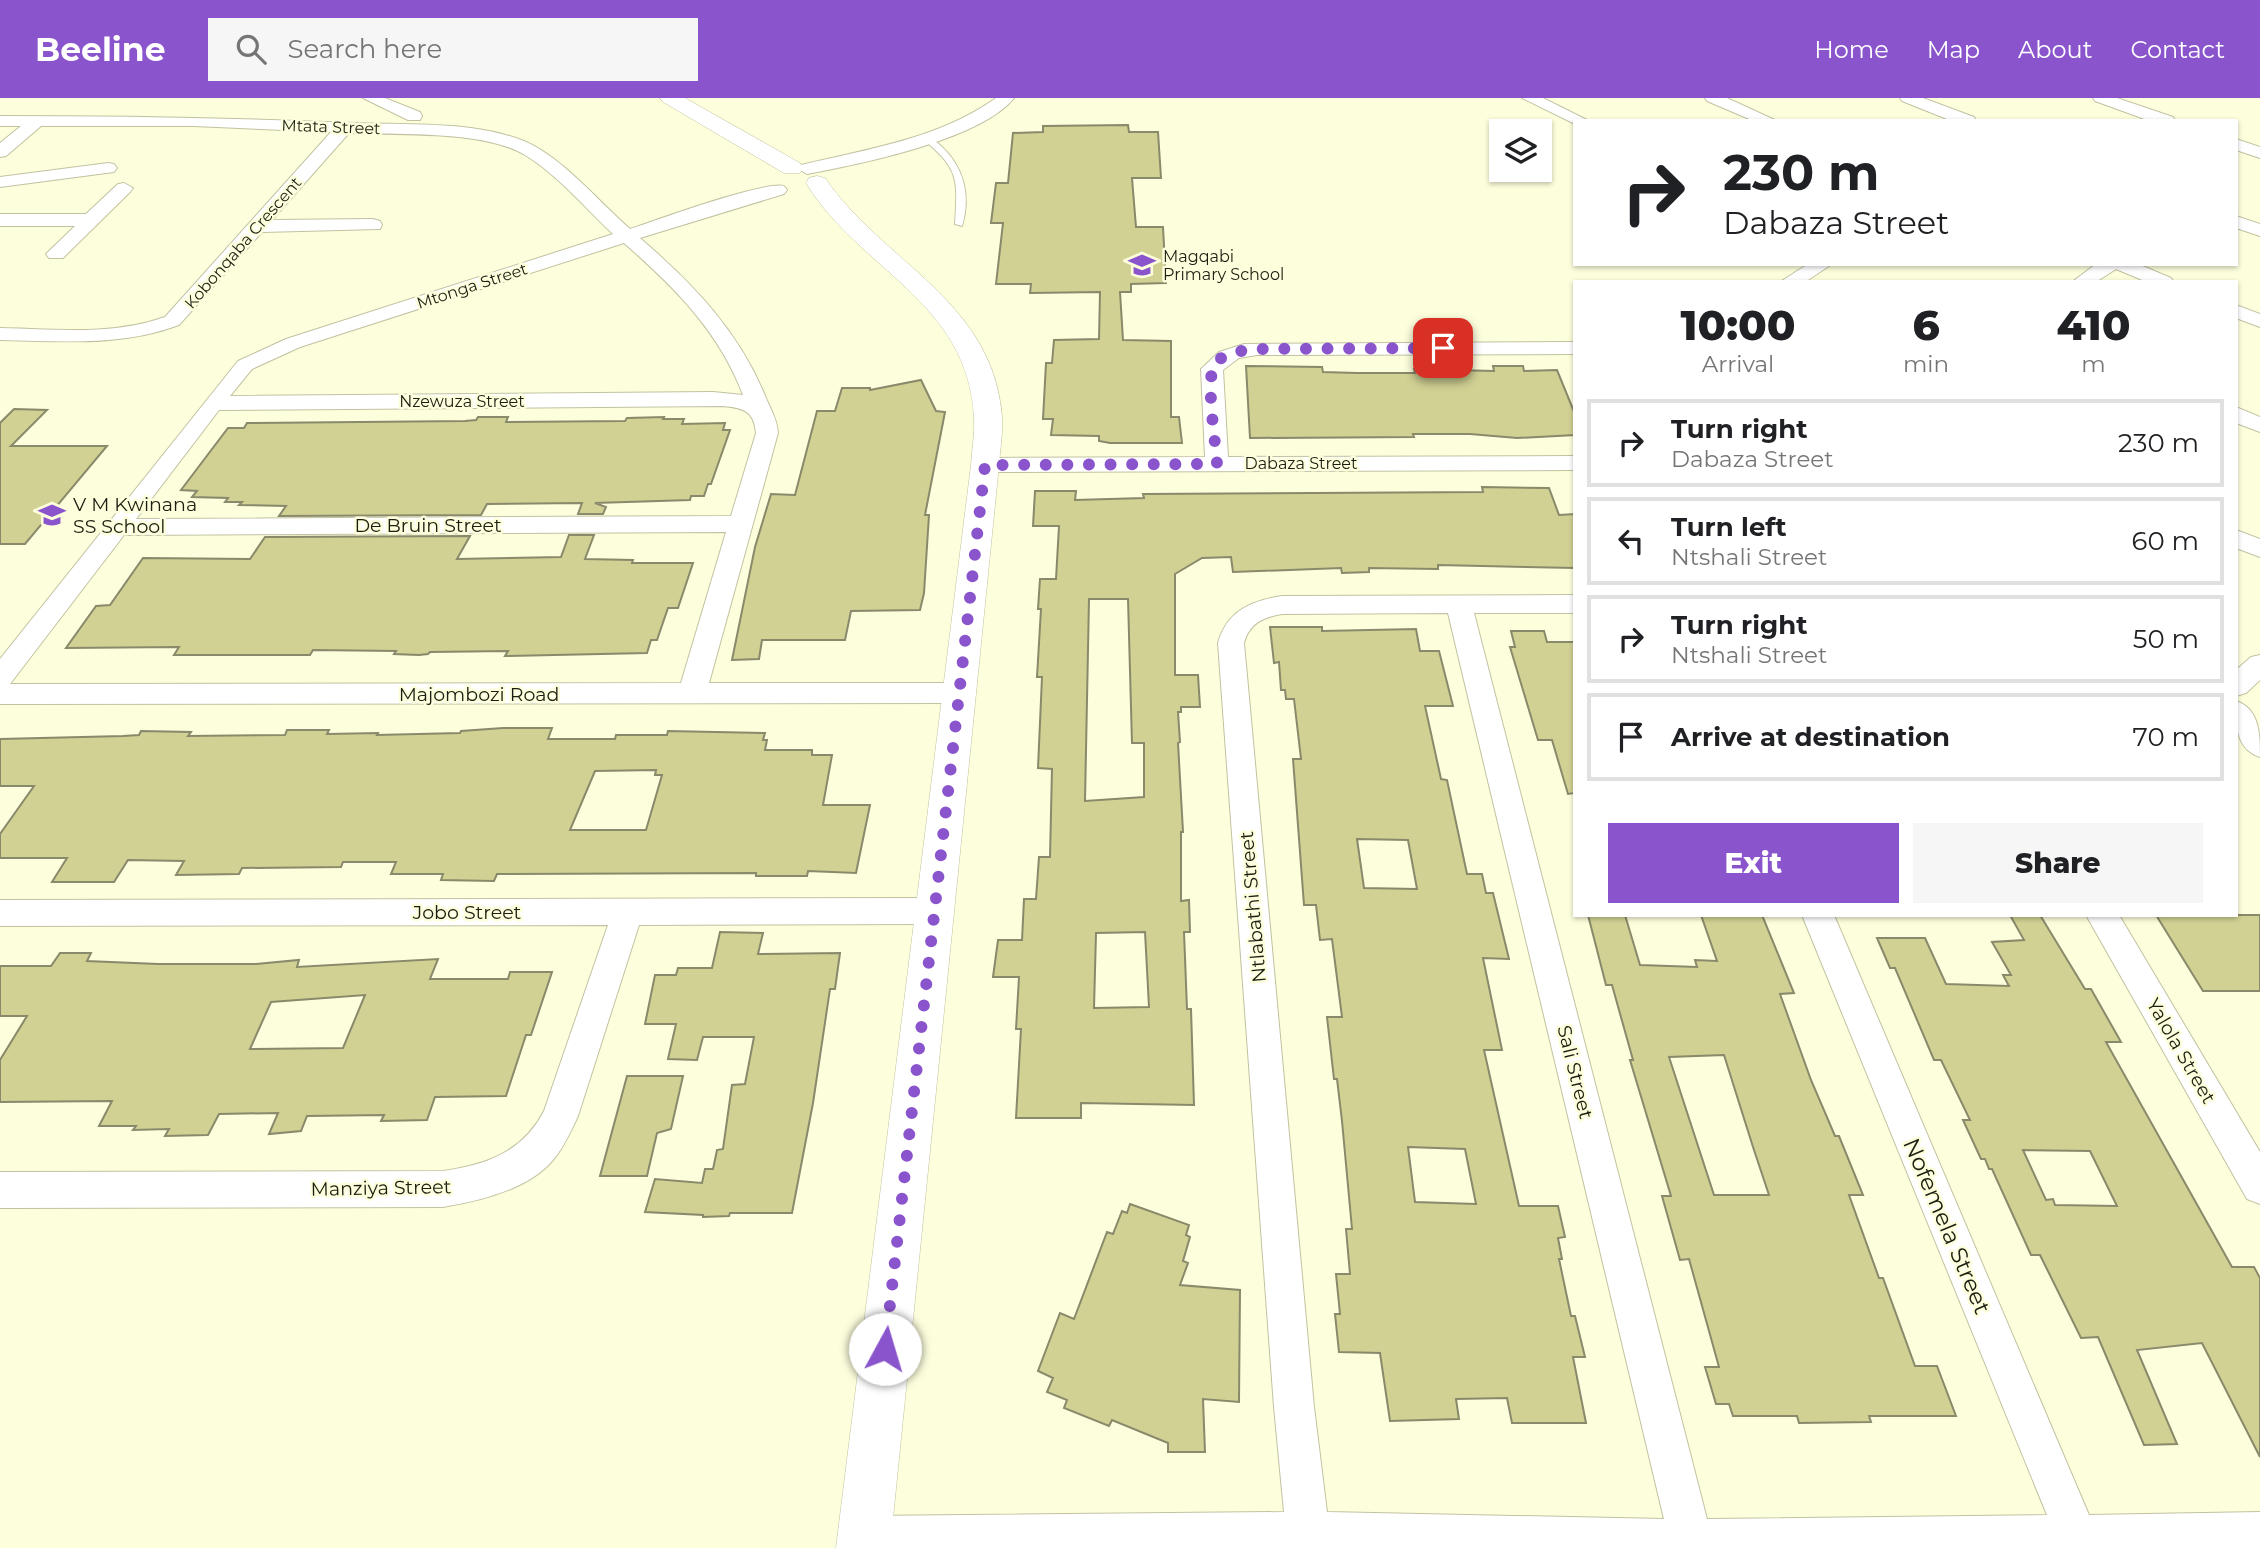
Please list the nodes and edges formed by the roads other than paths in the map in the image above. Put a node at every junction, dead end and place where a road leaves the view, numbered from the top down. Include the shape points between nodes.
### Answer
1 (371, 98) edge
2 (670, 98) edge
3 (1006, 98) edge
4 (1530, 98) edge
5 (1713, 98) edge
6 (1908, 98) edge
7 (2101, 98) edge
8 (414, 116) dead end
9 (1577, 119) edge
10 (1764, 119) edge
11 (1963, 119) edge
12 (2161, 119) edge
13 (0, 121) edge
14 (37, 121) junction
15 (718, 127) junction
16 (344, 128) junction
17 (926, 137) junction
18 (2238, 145) edge
19 (0, 152) edge
20 (2260, 152) edge
21 (76, 167) dead end
22 (0, 168) edge
23 (108, 168) dead end
24 (809, 175) junction
25 (0, 182) edge
26 (777, 186) junction
27 (124, 188) dead end
28 (0, 220) edge
29 (49, 220) junction
30 (90, 220) junction
31 (2238, 222) edge
32 (959, 224) dead end
33 (373, 225) dead end
34 (258, 226) junction
35 (853, 229) junction
36 (2260, 230) edge
37 (0, 231) edge
38 (627, 237) junction
39 (56, 254) dead end
40 (1819, 266) edge
41 (2107, 266) edge
42 (2126, 266) edge
43 (1794, 280) edge
44 (2085, 280) edge
45 (2159, 280) edge
46 (2238, 312) edge
47 (2260, 321) edge
48 (0, 334) edge
49 (1573, 348) edge
50 (214, 403) junction
51 (759, 408) junction
52 (2238, 415) edge
53 (2260, 425) edge
54 (1573, 463) edge
55 (1217, 464) junction
56 (985, 465) junction
57 (740, 524) junction
58 (116, 527) junction
59 (2238, 539) edge
60 (2260, 550) edge
61 (1459, 604) junction
62 (1573, 604) edge
63 (2260, 664) edge
64 (0, 678) edge
65 (2238, 684) edge
66 (958, 693) junction
67 (0, 694) edge
68 (692, 694) junction
69 (2238, 714) edge
70 (2260, 746) edge
71 (628, 911) junction
72 (933, 911) junction
73 (0, 914) edge
74 (1819, 917) edge
75 (2103, 917) edge
76 (2260, 1186) edge
77 (0, 1190) edge
78 (2260, 1534) edge
79 (2077, 1537) junction
80 (1329, 1538) edge
81 (1691, 1541) junction
82 (863, 1543) edge

1 - 8 street
2 - 15 street
3 - 17 street via 984,114
4 - 9 street
5 - 10 street
6 - 11 street
7 - 12 street
13 - 14 street, Mtata Street
14 - 16 street, Mtata Street via 154,120
14 - 19 street
15 - 24 street
15 - 26 street via 761,165
16 - 34 street, Kobonqaba Crescent
16 - 38 street, Mtata Street via 454,133 518,145 547,164
17 - 24 street
17 - 32 lane via 961,174
18 - 20 street
21 - 22 street
23 - 25 street
24 - 26 street via 807,189
24 - 35 street
26 - 35 street
26 - 38 street, Mtonga Street
27 - 30 street
28 - 29 street
29 - 30 street
29 - 37 street
30 - 39 street
31 - 36 street
33 - 34 street
34 - 48 street, Kobonqaba Crescent via 182,313 160,326 115,334
35 - 56 street via 931,293 956,324 984,390 988,419
38 - 50 street, Mtonga Street via 274,350 245,365
38 - 51 street, Mtata Street via 700,303 734,349
40 - 43 street
41 - 44 street
42 - 45 street
46 - 47 street
49 - 55 street via 1235,353 1216,362 1210,377
50 - 51 street, Nzewuza Street via 713,400
50 - 58 street
51 - 57 street via 767,419 767,433
52 - 53 street
54 - 55 street, Dabaza Street
55 - 56 street, Dabaza Street
56 - 66 street
57 - 58 street, De Bruin Street
57 - 68 street
58 - 64 street
59 - 60 street
61 - 62 street, Ntlabathi Street
61 - 80 street, Ntlabathi Street via 1269,607 1237,625 1231,643 1293,1393
61 - 81 street, Sali Street
63 - 65 street
66 - 68 street, Majombozi Road
66 - 72 street
67 - 68 street, Majombozi Road
69 - 70 street
71 - 72 street, Jobo Street
71 - 73 street, Jobo Street
71 - 77 street, Manziya Street via 560,1116 539,1150 494,1179 443,1189
72 - 82 street
74 - 79 street, Nofemela Street
75 - 76 street, Yalola Street
78 - 79 street
79 - 81 street
80 - 81 street
80 - 82 street

